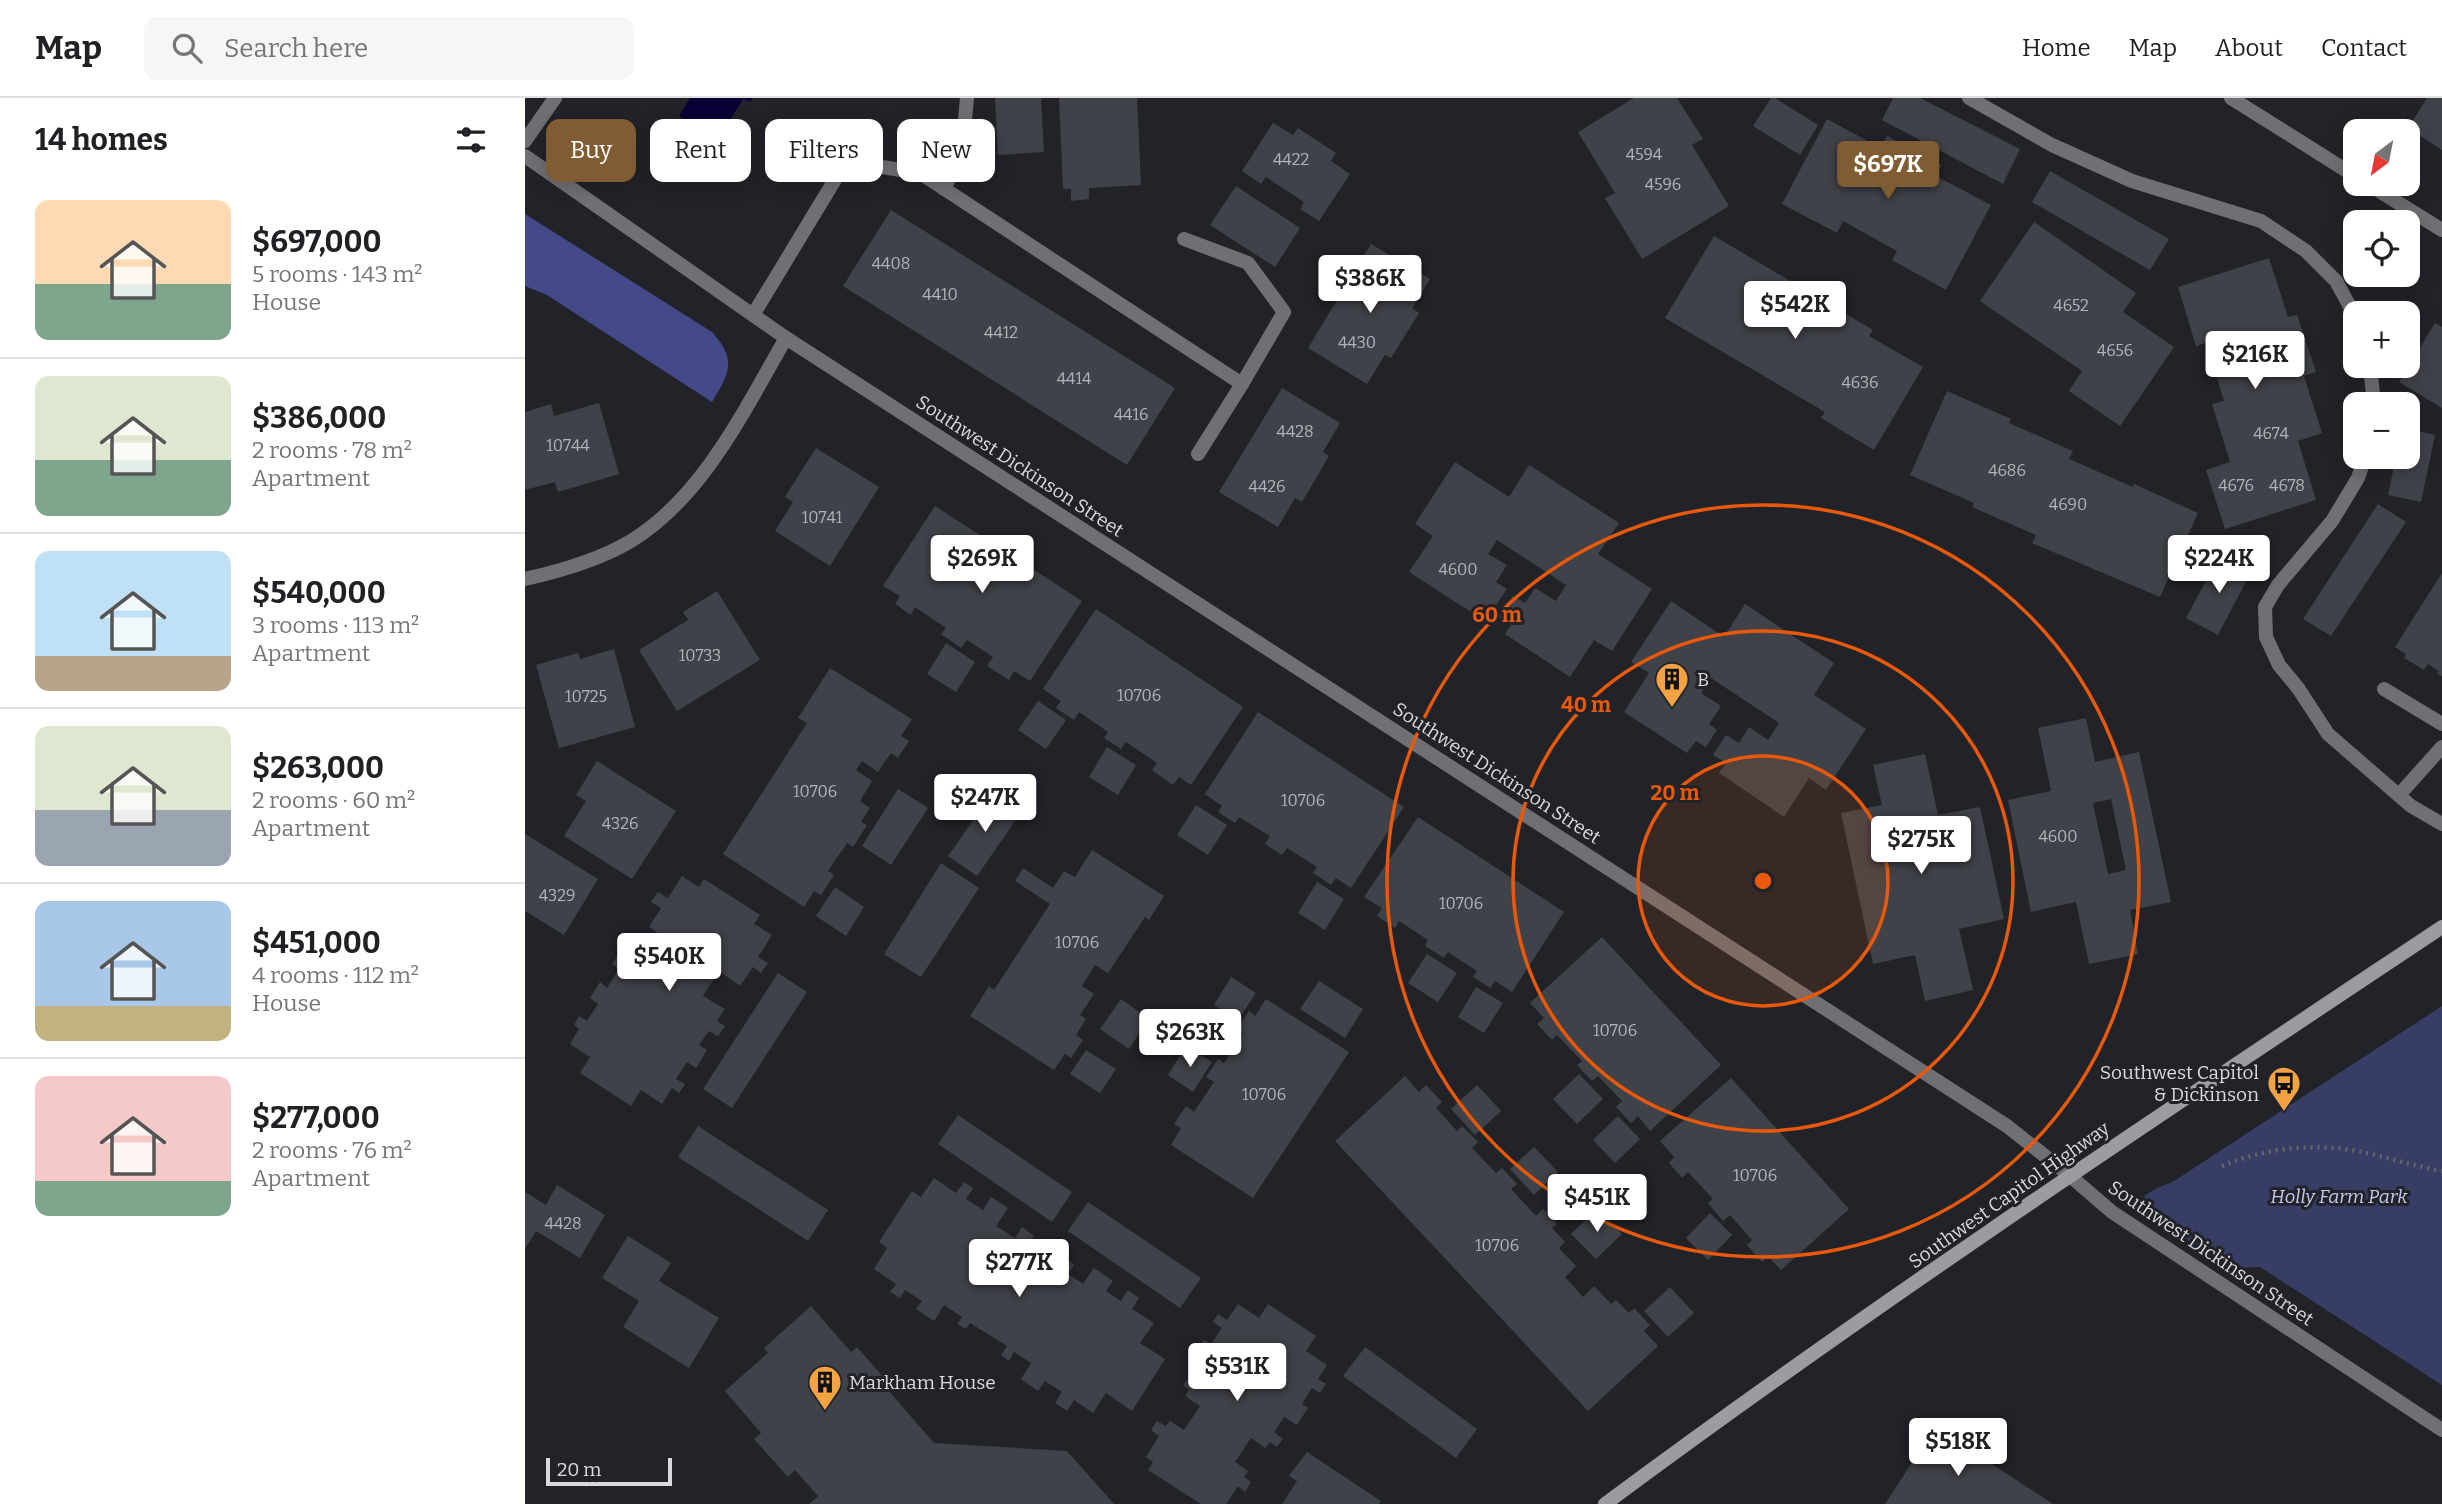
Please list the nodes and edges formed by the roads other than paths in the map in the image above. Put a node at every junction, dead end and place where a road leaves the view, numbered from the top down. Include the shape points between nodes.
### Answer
1 (555, 98) edge
2 (967, 98) edge
3 (1969, 98) edge
4 (2231, 98) edge
5 (525, 141) edge
6 (525, 156) edge
7 (2343, 168) edge
8 (944, 189) junction
9 (2387, 196) edge
10 (2442, 230) edge
11 (1184, 239) dead end
12 (2347, 301) edge
13 (753, 315) junction
14 (786, 338) junction
15 (1243, 384) junction
16 (1198, 454) dead end
17 (2361, 469) edge
18 (525, 579) edge
19 (2384, 689) dead end
20 (2442, 724) edge
21 (2442, 747) edge
22 (2399, 795) junction
23 (2442, 824) edge
24 (2442, 927) edge
25 (2070, 1175) junction
26 (2442, 1430) edge
27 (1605, 1504) edge

1 - 5 street
2 - 8 street via 962,151
3 - 12 street via 2052,145 2132,181 2261,221 2306,251 2336,281
4 - 7 street
6 - 13 street, Southwest Dickinson Street
8 - 13 street via 920,173 882,167 839,173
8 - 15 street
9 - 10 street
11 - 15 street via 1248,263 1284,312
13 - 14 street, Southwest Dickinson Street
14 - 18 street via 705,471 666,514 631,541 590,560
14 - 25 street, Southwest Dickinson Street via 2007,1126
15 - 16 street
17 - 22 street via 2332,521 2265,607 2266,637 2279,665 2328,734
19 - 20 street
21 - 22 street
22 - 23 street
24 - 25 main road, Southwest Capitol Highway
25 - 26 street, Southwest Dickinson Street via 2119,1216
25 - 27 main road, Southwest Capitol Highway

